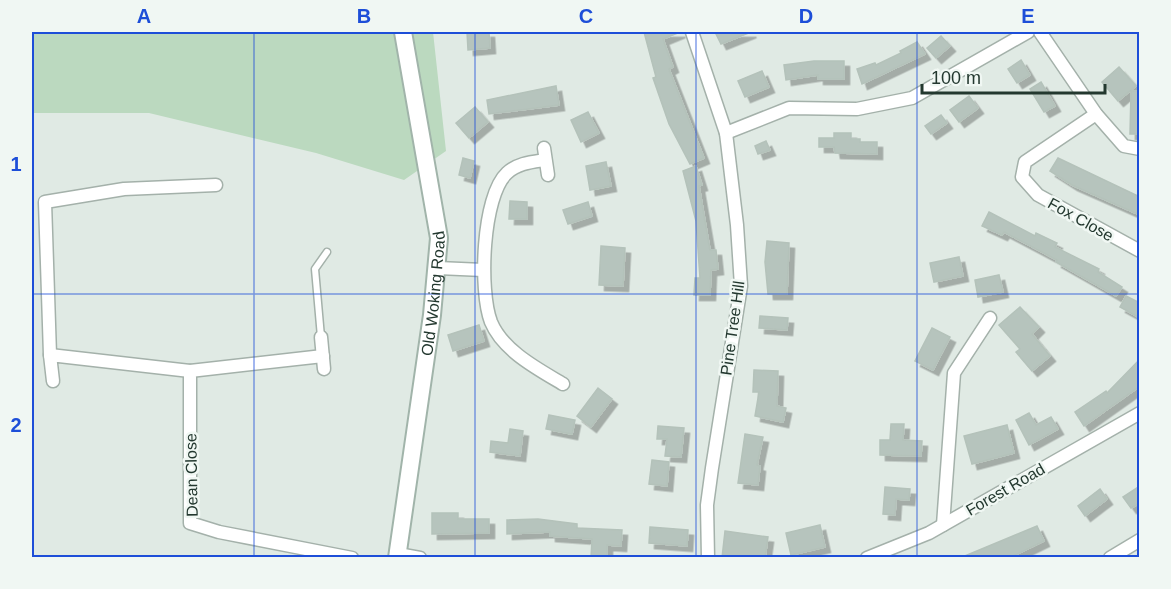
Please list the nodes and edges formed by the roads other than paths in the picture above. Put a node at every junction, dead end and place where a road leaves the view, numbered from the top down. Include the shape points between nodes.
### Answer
1 (403, 32) edge
2 (692, 32) edge
3 (1028, 32) edge
4 (1040, 32) edge
5 (1096, 114) junction
6 (726, 133) junction
7 (1140, 150) edge
8 (548, 176) dead end
9 (216, 185) dead end
10 (1140, 251) edge
11 (327, 252) dead end
12 (438, 268) junction
13 (483, 270) junction
14 (990, 318) dead end
15 (321, 337) joint
16 (50, 355) junction
17 (323, 356) junction
18 (324, 369) dead end
19 (190, 370) junction
20 (53, 381) dead end
21 (563, 384) dead end
22 (1140, 413) edge
23 (943, 525) junction
24 (1140, 540) edge
25 (397, 556) edge
26 (352, 558) edge
27 (420, 558) edge
28 (708, 558) edge
29 (867, 558) edge
30 (1110, 558) edge

1 - 12 main road, Old Woking Road via 436,212
2 - 6 street, Pine Tree Hill
3 - 6 street via 912,98 857,109 789,108
4 - 5 street
5 - 7 street via 1124,146
5 - 10 street, Fox Close via 1026,162 1022,177 1038,195
6 - 28 street, Pine Tree Hill via 741,286 707,505
8 - 13 street via 545,154 508,171 498,184 492,200
9 - 16 street via 124,189 45,202
11 - 15 lane via 315,269
12 - 13 street
12 - 25 main road, Old Woking Road
13 - 21 street via 492,324 519,357
14 - 23 street via 954,373
15 - 17 street
16 - 19 street
16 - 20 street
17 - 18 street
17 - 19 street
19 - 26 street, Dean Close via 190,523
22 - 23 street, Forest Road
23 - 29 street, Forest Road
24 - 30 street
25 - 27 street

